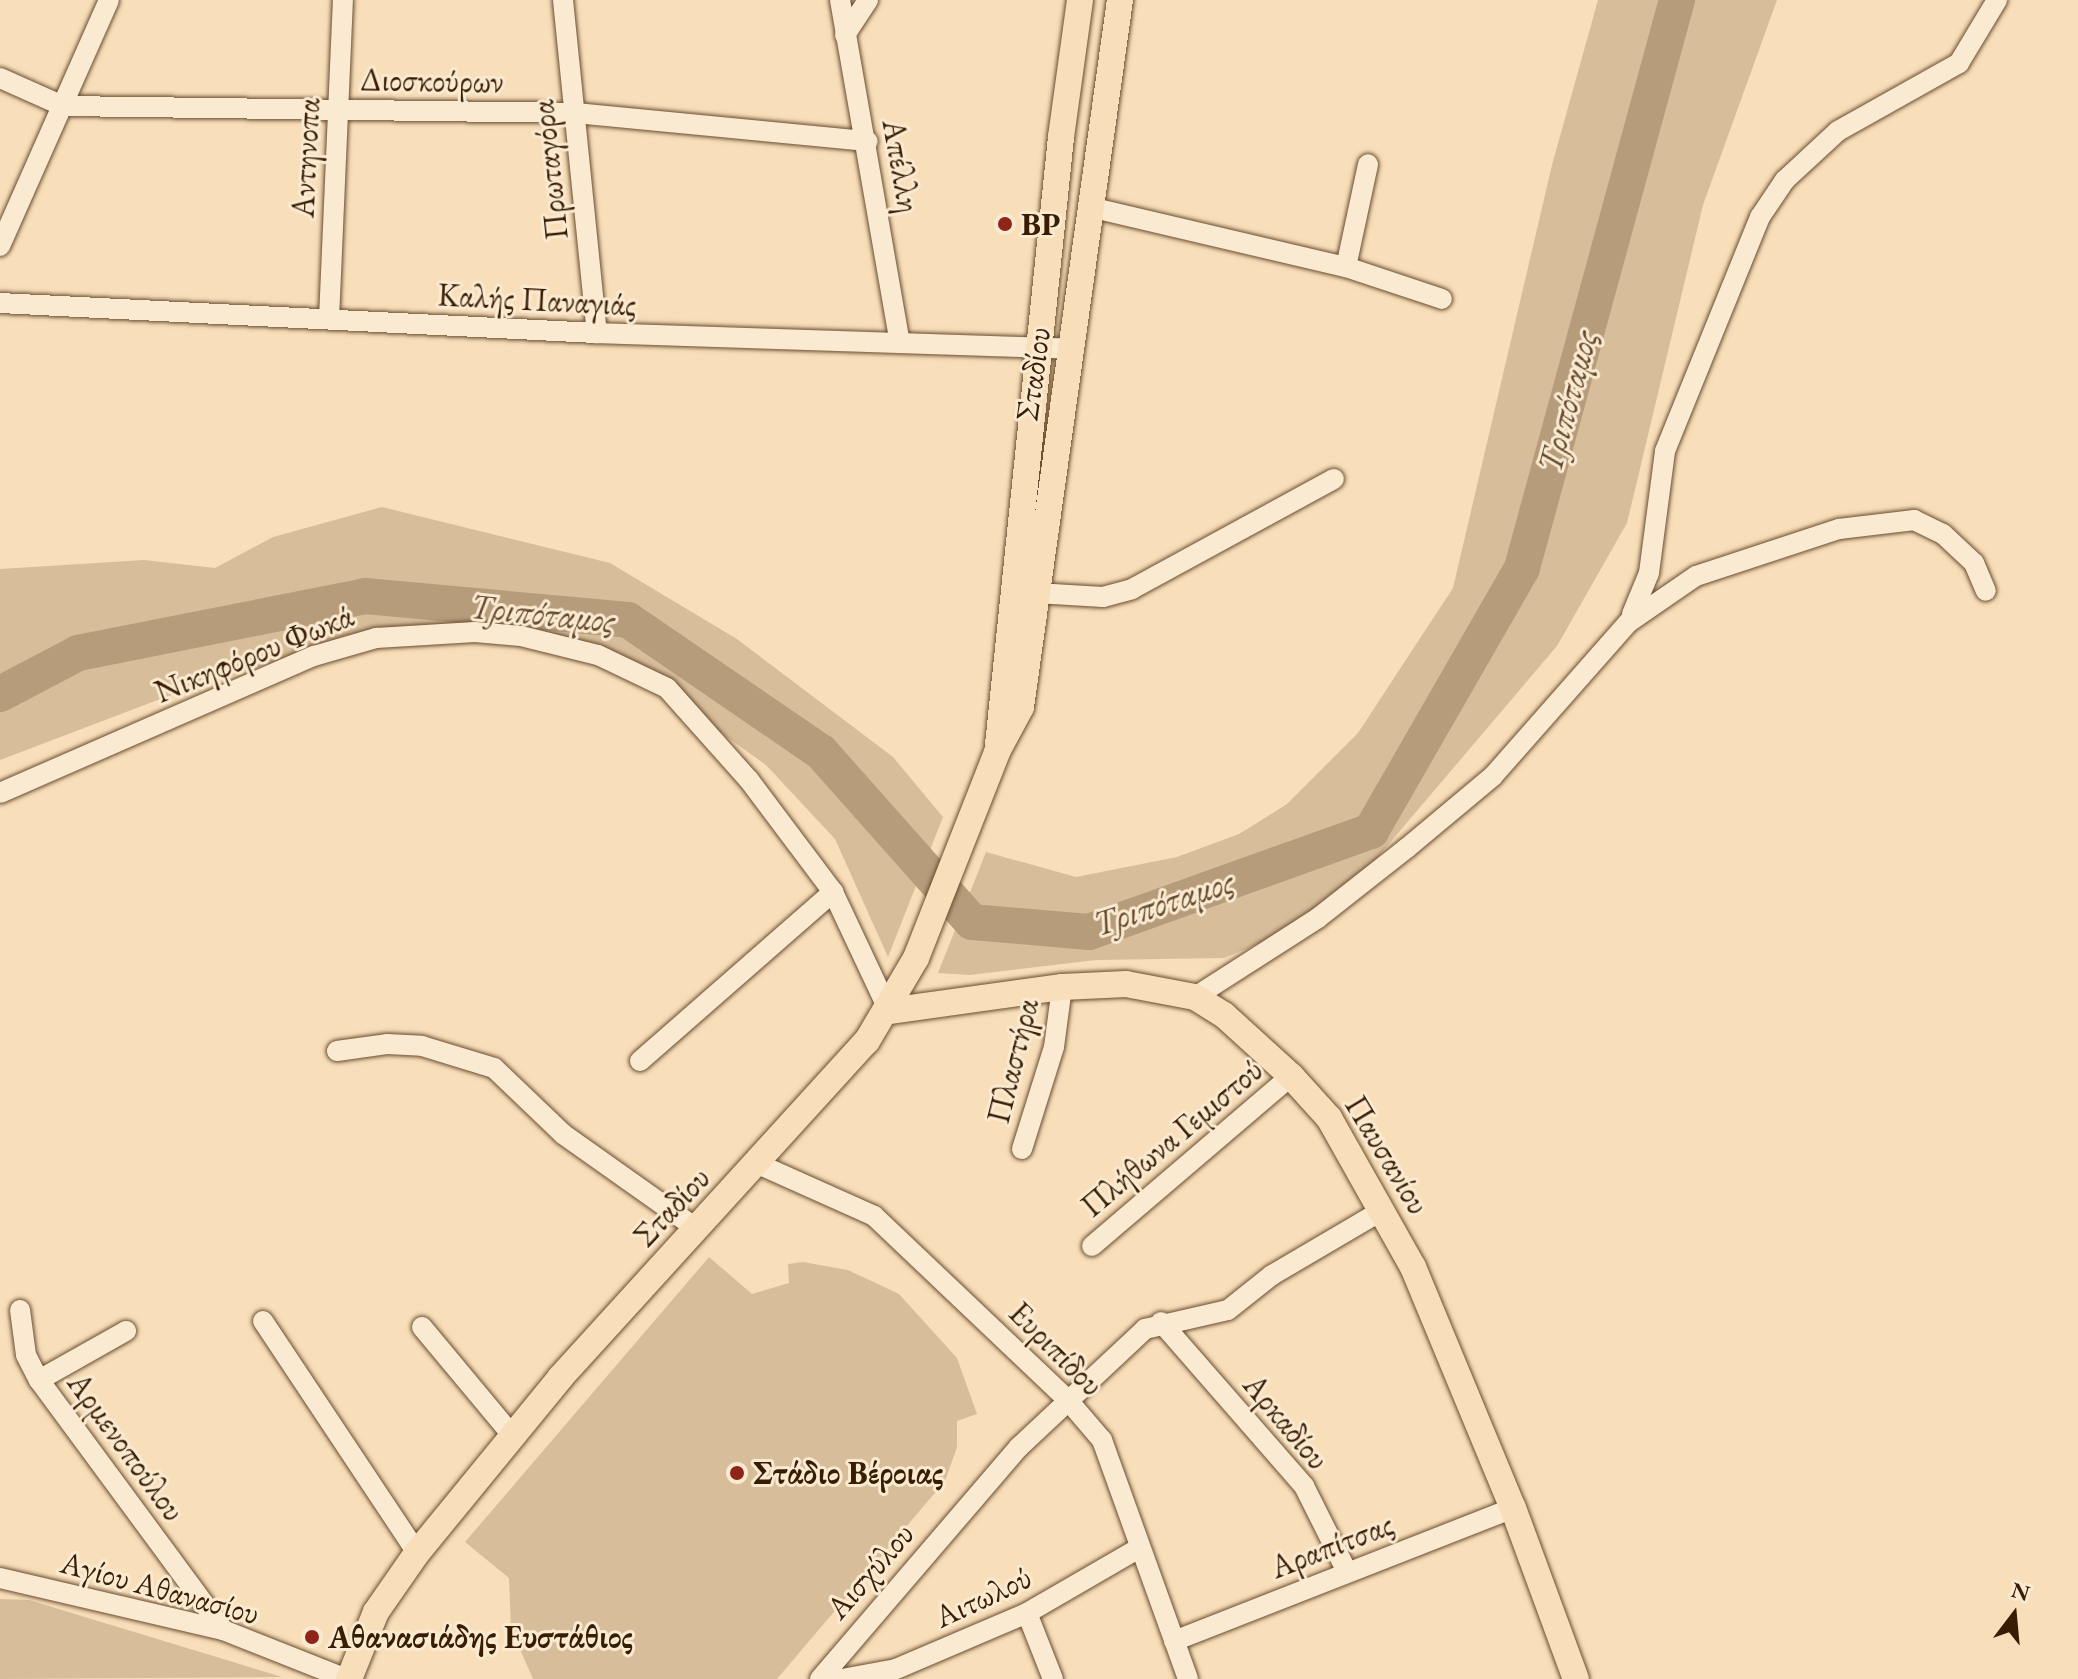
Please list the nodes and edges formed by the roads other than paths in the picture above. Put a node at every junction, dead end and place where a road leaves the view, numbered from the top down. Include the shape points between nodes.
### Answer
1 (109, 0) edge
2 (343, 0) edge
3 (563, 0) edge
4 (840, 0) edge
5 (868, 0) edge
6 (1080, 0) edge
7 (1120, 0) edge
8 (1997, 0) edge
9 (845, 35) junction
10 (0, 78) edge
11 (63, 106) junction
12 (339, 109) junction
13 (575, 113) junction
14 (868, 141) junction
15 (1368, 164) dead end
16 (1094, 208) junction
17 (0, 246) edge
18 (1346, 267) junction
19 (1442, 299) dead end
20 (0, 303) edge
21 (329, 319) junction
22 (597, 333) junction
23 (900, 343) junction
24 (1071, 349) junction
25 (1040, 351) junction
26 (1334, 479) dead end
27 (1986, 591) dead end
28 (1036, 593) junction
29 (1629, 622) junction
30 (997, 752) junction
31 (0, 793) edge
32 (833, 892) junction
33 (1062, 987) junction
34 (1195, 997) junction
35 (889, 1011) junction
36 (337, 1051) dead end
37 (640, 1061) dead end
38 (1291, 1076) junction
39 (1022, 1149) dead end
40 (758, 1164) junction
41 (1383, 1210) junction
42 (697, 1229) junction
43 (1092, 1246) dead end
44 (20, 1310) dead end
45 (263, 1321) dead end
46 (1161, 1322) junction
47 (422, 1327) dead end
48 (126, 1331) dead end
49 (39, 1380) junction
50 (1067, 1399) junction
51 (512, 1435) junction
52 (1513, 1508) junction
53 (1139, 1548) junction
54 (417, 1553) junction
55 (1347, 1572) junction
56 (0, 1578) edge
57 (1027, 1613) junction
58 (223, 1630) junction
59 (1174, 1641) junction
60 (898, 1674) edge
61 (348, 1679) edge
62 (820, 1679) edge
63 (842, 1679) edge
64 (1053, 1679) edge
65 (1188, 1679) edge
66 (1576, 1679) edge

1 - 11 street
2 - 12 street, Αντηνοπα
3 - 13 street, Πρωταγόρα
4 - 9 street, Απέλλη
5 - 9 street
6 - 25 main road, Σταδίου
7 - 16 main road, Σταδίου
8 - 29 street via 1959,63 1838,131 1785,180 1760,217 1665,451 1649,573
9 - 14 street, Απέλλη
10 - 11 street, Διοσκούρων
11 - 12 street, Διοσκούρων
11 - 17 street
12 - 13 street, Διοσκούρων
12 - 21 street, Αντηνοπα
13 - 14 street, Διοσκούρων
13 - 22 street, Πρωταγόρα
14 - 23 street, Απέλλη
15 - 18 street
16 - 18 street
16 - 24 main road, Σταδίου
18 - 19 street
20 - 21 street, Καλής Παναγιάς
21 - 22 street, Καλής Παναγιάς
22 - 23 street, Καλής Παναγιάς
23 - 25 street, Καλής Παναγιάς
24 - 25 street, Καλής Παναγιάς
24 - 28 main road, Σταδίου
25 - 30 main road, Σταδίου
26 - 28 street via 1132,589 1103,597
27 - 29 street via 1974,563 1943,534 1914,520 1879,520 1765,549 1696,576
28 - 30 main road, Σταδίου via 1021,707
29 - 34 street via 1493,776 1318,918
30 - 35 main road, Σταδίου via 973,822
31 - 32 street, Νικηφόρου Φωκά via 314,656 376,638 431,631 521,636 598,655 667,688 749,780
32 - 35 street, Νικηφόρου Φωκά
32 - 37 street
33 - 34 main road, Παυσανίου via 1126,984
33 - 35 main road, Παυσανίου
33 - 39 street, Πλαστήρα via 1054,1047
34 - 38 main road, Παυσανίου via 1224,1015
35 - 40 main road, Σταδίου
36 - 42 street via 387,1044 422,1046 494,1068 563,1134
38 - 41 main road, Παυσανίου via 1329,1118
38 - 43 street, Πλήθωνα Γεμιστού
40 - 42 main road, Σταδίου
40 - 50 street, Ευριπίδου via 874,1216
41 - 46 street via 1272,1275 1228,1310
41 - 52 main road, Παυσανίου via 1439,1324
42 - 51 main road, Σταδίου
44 - 49 street via 26,1355
45 - 54 street
46 - 50 street, Αισχύλου via 1145,1329
46 - 55 street, Αρκαδίου via 1304,1486
47 - 51 street
48 - 49 street, Αρμενοπούλου
49 - 58 street, Αρμενοπούλου
50 - 53 street, Ευριπίδου via 1112,1458
50 - 62 street, Αισχύλου via 857,1630
51 - 54 main road, Σταδίου
52 - 55 street, Αραπίτσας
52 - 66 main road, Παυσανίου
53 - 57 street, Αιτωλού
53 - 59 street, Ευριπίδου
54 - 61 main road, Σταδίου via 376,1612
55 - 59 street, Αραπίτσας
56 - 58 street, Αγίου Αθανασίου
57 - 60 street, Αιτωλού
57 - 64 street
58 - 61 street, Αγίου Αθανασίου
59 - 65 street, Ευριπίδου
60 - 63 street, Αιτωλού

